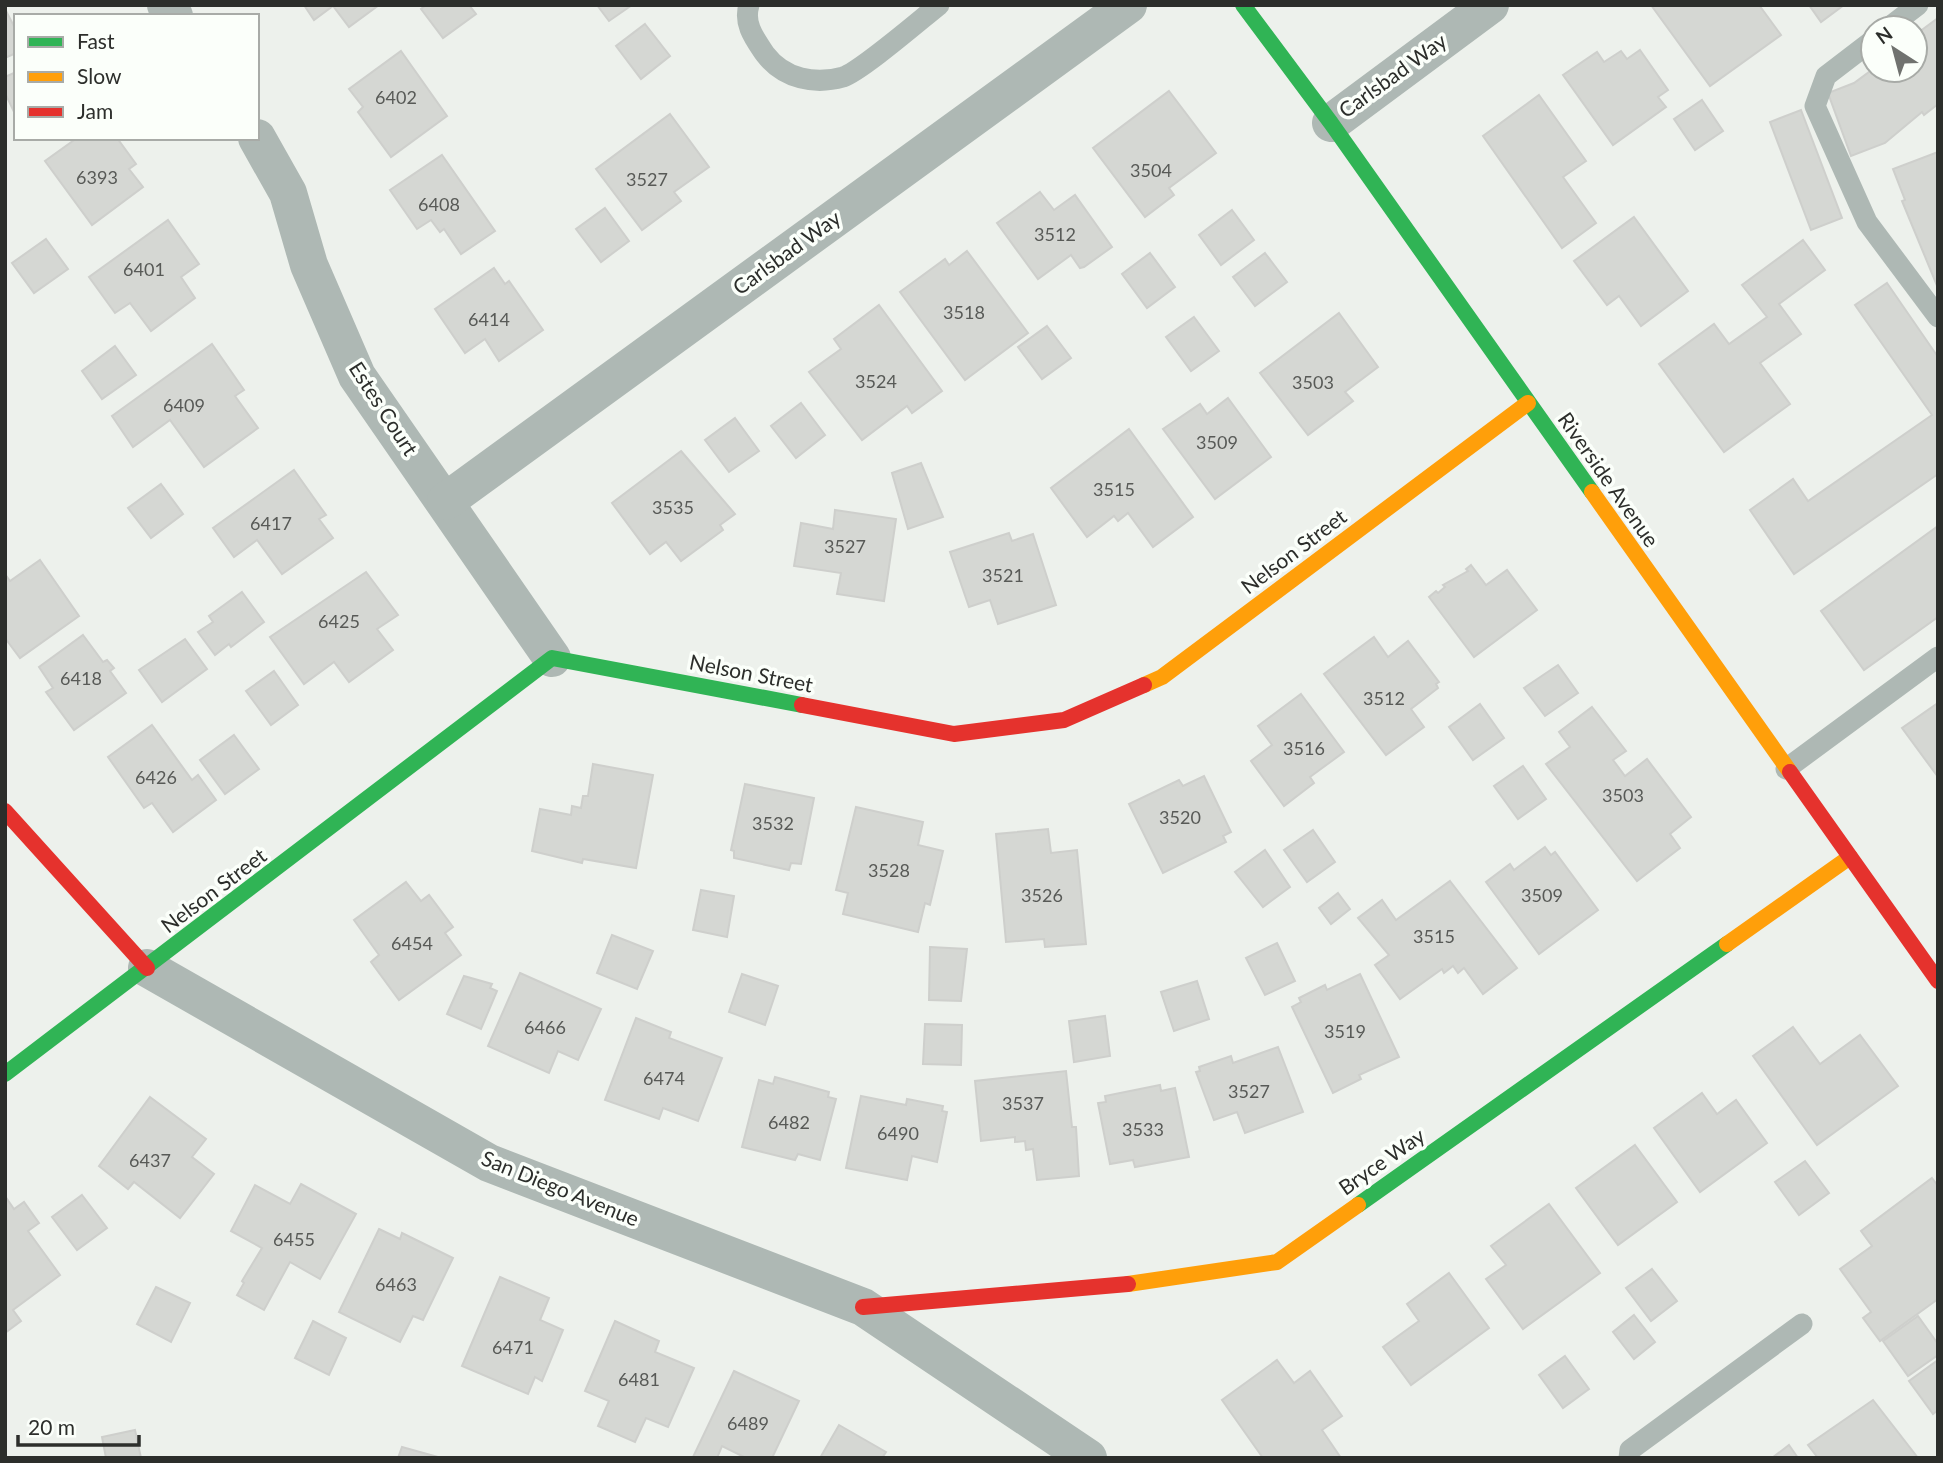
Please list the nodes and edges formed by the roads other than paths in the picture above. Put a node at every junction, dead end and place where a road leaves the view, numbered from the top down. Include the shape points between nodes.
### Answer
1 (749, 5) edge
2 (939, 5) edge
3 (1128, 5) edge
4 (1243, 5) edge
5 (1490, 5) edge
6 (1859, 51) edge
7 (1331, 123) junction
8 (258, 140) edge
9 (1938, 317) edge
10 (1528, 403) junction
11 (446, 501) junction
12 (1938, 657) edge
13 (552, 658) junction
14 (1786, 769) junction
15 (5, 811) edge
16 (1850, 857) junction
17 (147, 968) junction
18 (1938, 981) edge
19 (5, 1074) edge
20 (863, 1307) junction
21 (1802, 1324) dead end
22 (1088, 1458) edge
23 (1629, 1458) edge

1 - 2 lane via 746,15 753,37 770,61 789,75 814,82 846,76
3 - 11 street, Carlsbad Way
4 - 7 street, Riverside Avenue
5 - 7 street, Carlsbad Way
6 - 9 lane via 1826,76 1815,106 1867,222
7 - 10 street, Riverside Avenue
8 - 11 street, Estes Court via 288,193 309,265 357,376
10 - 13 street, Nelson Street via 1162,677 1064,720 954,734
10 - 14 street, Riverside Avenue
11 - 13 street, Estes Court
12 - 14 lane
13 - 17 street, Nelson Street
14 - 16 street, Riverside Avenue
15 - 17 street, San Diego Avenue
16 - 18 street, Riverside Avenue
16 - 20 street, Bryce Way via 1277,1262 1118,1285
17 - 19 street, Nelson Street
17 - 20 street, San Diego Avenue via 489,1163
20 - 22 street, San Diego Avenue
21 - 23 lane via 1630,1450

